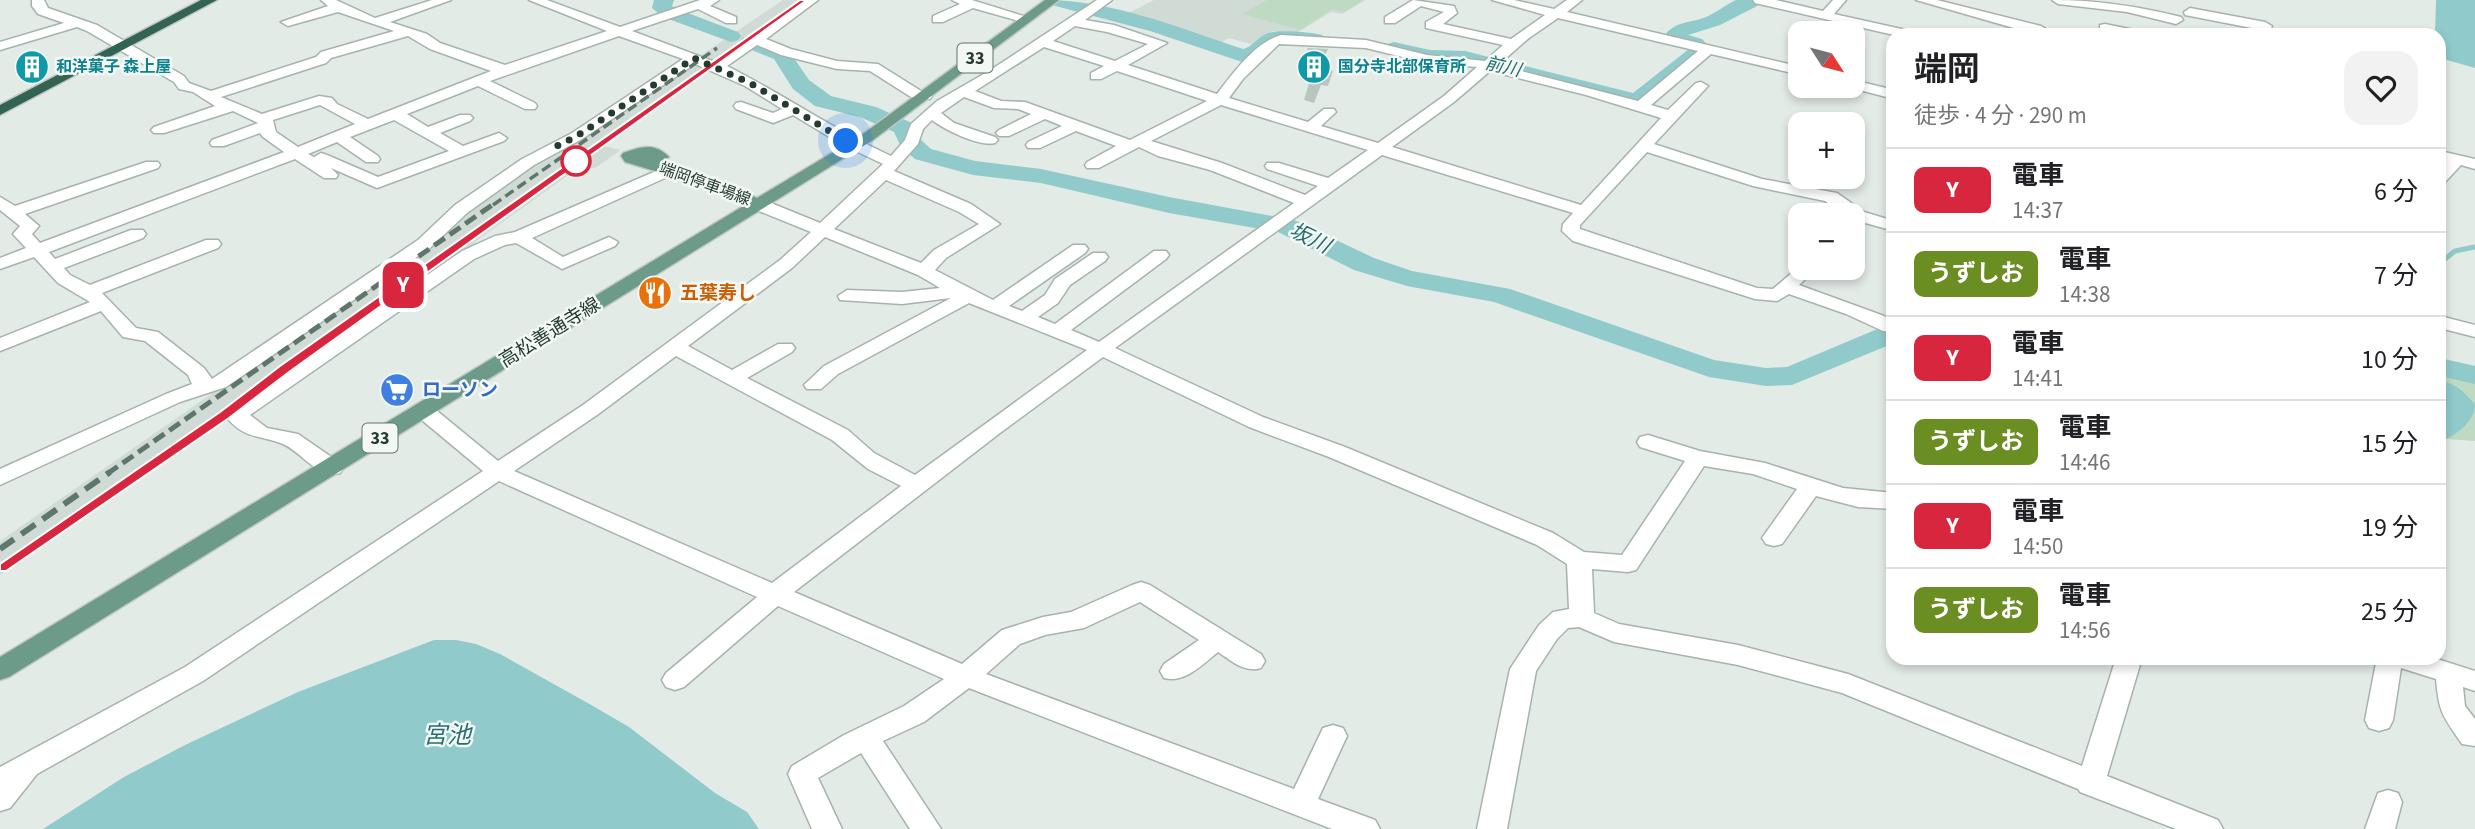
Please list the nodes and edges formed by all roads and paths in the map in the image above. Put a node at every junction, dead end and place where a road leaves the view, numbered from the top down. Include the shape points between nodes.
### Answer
1 (191, 0) edge
2 (211, 0) edge
3 (445, 0) edge
4 (535, 0) edge
5 (812, 0) edge
6 (1053, 0) edge
7 (1106, 0) edge
8 (1498, 0) edge
9 (1576, 0) edge
10 (1923, 0) edge
11 (2058, 0) edge
12 (1765, 1) edge
13 (709, 2) edge
14 (965, 2) edge
15 (1518, 2) edge
16 (2084, 2) edge
17 (38, 3) edge
18 (333, 3) edge
19 (2130, 4) edge
20 (1832, 8) edge
21 (1870, 8) dead end
22 (676, 10) edge
23 (1558, 13) junction
24 (938, 19) dead end
25 (1026, 19) junction
26 (731, 20) dead end
27 (1390, 20) dead end
28 (2176, 20) junction
29 (378, 21) junction
30 (288, 22) dead end
31 (1073, 22) junction
32 (74, 24) junction
33 (1890, 28) edge
34 (2032, 28) edge
35 (2172, 28) edge
36 (2264, 28) edge
37 (409, 31) junction
38 (625, 31) junction
39 (757, 40) junction
40 (1041, 42) junction
41 (118, 43) junction
42 (1515, 44) junction
43 (0, 46) edge
44 (354, 47) junction
45 (1710, 48) junction
46 (694, 58) junction
47 (1753, 59) junction
48 (375, 60) dead end
49 (1115, 66) junction
50 (717, 67) junction
51 (1488, 67) junction
52 (1788, 68) edge
53 (508, 70) junction
54 (1736, 74) dead end
55 (1096, 76) dead end
56 (478, 81) junction
57 (1701, 86) dead end
58 (1866, 88) edge
59 (963, 92) junction
60 (1886, 93) edge
61 (209, 96) junction
62 (925, 96) junction
63 (302, 98) dead end
64 (0, 99) edge
65 (1221, 99) junction
66 (530, 106) dead end
67 (741, 106) dead end
68 (227, 107) junction
69 (1640, 107) junction
70 (794, 109) junction
71 (0, 111) edge
72 (1329, 112) dead end
73 (932, 113) junction
74 (395, 114) junction
75 (1044, 114) junction
76 (1671, 116) junction
77 (465, 118) dead end
78 (260, 120) junction
79 (368, 125) junction
80 (1075, 125) junction
81 (1312, 127) junction
82 (159, 130) dead end
83 (428, 132) junction
84 (339, 136) junction
85 (499, 138) dead end
86 (218, 143) dead end
87 (1135, 144) junction
88 (855, 145) junction
89 (1034, 145) dead end
90 (1644, 146) junction
91 (303, 150) junction
92 (1379, 150) junction
93 (462, 152) junction
94 (900, 156) junction
95 (2446, 157) edge
96 (372, 159) dead end
97 (2457, 160) junction
98 (650, 164) dead end
99 (2475, 164) edge
100 (152, 165) dead end
101 (1093, 165) dead end
102 (1273, 166) dead end
103 (670, 170) junction
104 (2446, 172) edge
105 (330, 175) dead end
106 (1329, 184) junction
107 (1305, 201) junction
108 (1838, 203) edge
109 (760, 205) junction
110 (7, 207) edge
111 (1584, 211) junction
112 (1865, 221) edge
113 (1886, 225) edge
114 (824, 230) junction
115 (137, 234) dead end
116 (519, 237) junction
117 (608, 242) dead end
118 (212, 244) dead end
119 (1079, 249) dead end
120 (36, 251) junction
121 (1160, 255) dead end
122 (1099, 257) dead end
123 (0, 264) edge
124 (51, 267) junction
125 (924, 271) junction
126 (1795, 280) edge
127 (1787, 287) junction
128 (964, 294) junction
129 (848, 296) dead end
130 (96, 297) junction
131 (995, 307) junction
132 (1023, 318) junction
133 (2446, 324) edge
134 (1886, 325) edge
135 (2475, 331) edge
136 (1056, 332) junction
137 (0, 345) edge
138 (674, 347) junction
139 (785, 348) dead end
140 (1103, 350) junction
141 (734, 377) junction
142 (814, 385) dead end
143 (204, 387) junction
144 (424, 411) junction
145 (1648, 442) dead end
146 (1698, 458) junction
147 (332, 468) junction
148 (3, 472) edge
149 (498, 472) junction
150 (918, 484) junction
151 (1811, 486) junction
152 (1886, 502) edge
153 (1774, 538) dead end
154 (1579, 560) junction
155 (779, 594) junction
156 (1582, 618) junction
157 (1217, 640) junction
158 (1252, 661) dead end
159 (3, 662) edge
160 (2127, 665) edge
161 (2389, 665) edge
162 (2424, 665) edge
163 (1173, 671) dead end
164 (2449, 673) junction
165 (964, 676) junction
166 (675, 680) dead end
167 (2475, 681) edge
168 (2379, 720) dead end
169 (1334, 736) dead end
170 (2472, 736) dead end
171 (866, 738) junction
172 (31, 764) junction
173 (0, 781) edge
174 (2090, 784) junction
175 (0, 799) edge
176 (1301, 804) junction
177 (1489, 828) edge
178 (827, 829) edge
179 (926, 829) edge
180 (1365, 829) edge
181 (2208, 829) edge

1 - 41 highway
2 - 41 highway
3 - 29 street
4 - 38 street
5 - 39 street
6 - 25 main road, 高松善通寺線 / 33
7 - 31 street
8 - 15 street
9 - 23 street
10 - 34 street
11 - 16 street
12 - 20 street via 1800,15
13 - 22 street
13 - 26 street via 703,8
14 - 24 street
14 - 25 street
15 - 23 street
16 - 19 street
17 - 32 street via 43,12
18 - 29 street via 360,18
18 - 30 street
19 - 28 street
20 - 21 street via 1862,16
20 - 33 street
22 - 38 street
23 - 42 street
23 - 45 street
25 - 62 main road, 高松善通寺線 / 33
27 - 42 street via 1419,2 1449,9 1451,13 1431,25
28 - 35 street
28 - 36 street via 2195,8
29 - 37 street
31 - 40 street
31 - 49 street via 1160,43
32 - 41 street
32 - 43 street
37 - 44 street
37 - 53 street via 435,46
38 - 46 street
38 - 53 street
39 - 50 street
39 - 62 street via 837,65 873,67
40 - 49 street
40 - 59 street
41 - 61 street via 184,86
41 - 64 highway
41 - 71 highway
42 - 51 street
44 - 48 street
44 - 61 street
45 - 47 street
45 - 69 street
46 - 50 street
46 - 143 street via 577,136 528,162 461,209 424,244 219,383
47 - 52 street
47 - 54 street
49 - 55 street
49 - 65 street
50 - 70 street
51 - 65 street via 1366,44 1282,39 1274,41 1238,76
51 - 69 street
51 - 92 street
53 - 56 street
56 - 66 street
56 - 74 street
57 - 76 street
58 - 60 street
59 - 73 street
59 - 75 street
61 - 68 street
62 - 88 main road, 高松善通寺線 / 33
63 - 78 street
65 - 81 street
65 - 87 street
67 - 70 street via 773,118
68 - 78 street
68 - 82 street
69 - 76 street
70 - 88 street
72 - 81 street
73 - 75 street via 949,126 997,136
73 - 94 street via 916,127
74 - 79 street
74 - 83 street
75 - 80 street
76 - 90 street
77 - 83 street
78 - 79 street via 319,100
78 - 86 street
78 - 91 street via 268,134
79 - 84 street
80 - 87 street
80 - 89 street
81 - 92 street
83 - 93 street
84 - 91 street
84 - 96 street
85 - 93 street
87 - 101 street
87 - 107 street via 1248,177
88 - 94 street
88 - 109 main road, 高松善通寺線 / 33
90 - 108 street via 1759,183 1821,194
90 - 111 street
91 - 93 street via 377,183
91 - 105 street
91 - 120 street
92 - 106 street
92 - 111 street
94 - 114 street
94 - 125 street via 991,225 940,254
95 - 97 street
97 - 99 street
97 - 104 street
98 - 103 main road, 端岡停車場線
100 - 110 street
102 - 106 street
103 - 109 main road, 端岡停車場線
103 - 116 street
106 - 107 street
107 - 140 street
109 - 114 street
109 - 144 main road, 高松善通寺線 / 33
110 - 120 street via 30,226 22,234
111 - 127 street via 1571,231 1592,242 1763,295 1777,295
112 - 113 street
114 - 125 street
114 - 138 street
115 - 124 street
116 - 117 street via 562,264
116 - 147 street via 468,256 236,415 260,433 290,439
118 - 130 street
119 - 131 street
120 - 123 street
120 - 124 street
121 - 136 street
122 - 132 street via 1061,283 1055,296
124 - 130 street
125 - 128 street
126 - 127 street
127 - 134 street via 1862,311
128 - 129 street
128 - 131 street
128 - 142 street via 831,370
130 - 137 street
130 - 143 street via 130,333 151,336 197,372
131 - 132 street
132 - 136 street
133 - 135 street
136 - 140 street
138 - 141 street
138 - 149 street
139 - 141 street
140 - 150 street
140 - 154 street via 1256,422 1545,539
141 - 150 street via 840,435 855,452
143 - 148 street
144 - 147 main road, 高松善通寺線 / 33
144 - 149 street
145 - 146 street
146 - 151 street via 1757,467
146 - 154 street via 1628,564
147 - 159 main road, 高松善通寺線 / 33
149 - 155 street
149 - 172 street via 194,674
150 - 155 street
151 - 152 street via 1870,503
151 - 153 street
154 - 156 street
155 - 165 street
155 - 166 street
156 - 174 street via 1615,632 1738,655 1848,684
156 - 177 street via 1562,619 1523,668
157 - 158 street
157 - 163 street
157 - 165 street via 1141,591 1075,621 1011,637
160 - 174 street
161 - 168 street
162 - 164 street
164 - 167 street
164 - 170 street via 2452,708
165 - 171 street via 914,714
165 - 176 street
169 - 176 street
171 - 178 street via 802,774
171 - 179 street
172 - 173 street
172 - 175 street
174 - 181 street
176 - 180 street

